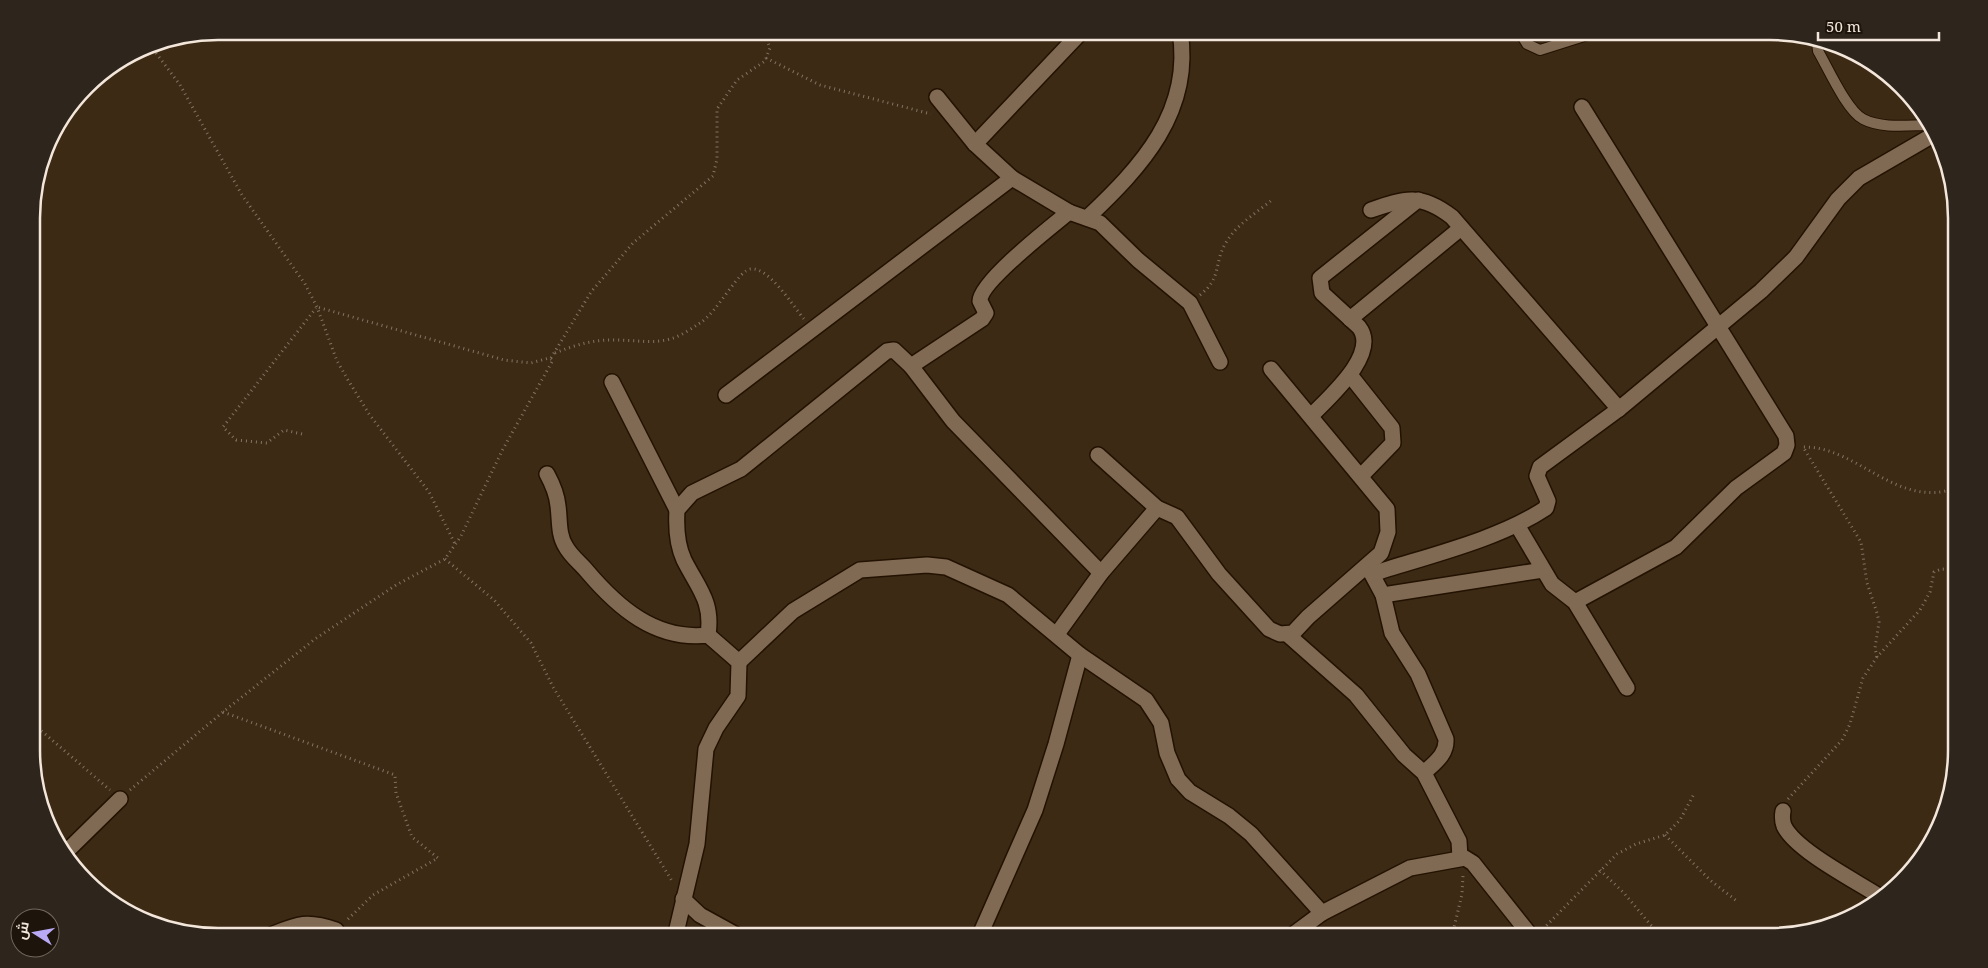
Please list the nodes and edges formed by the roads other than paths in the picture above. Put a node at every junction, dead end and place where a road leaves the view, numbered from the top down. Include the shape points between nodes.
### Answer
1 (1073, 40) edge
2 (1180, 40) edge
3 (1525, 40) edge
4 (1572, 40) edge
5 (1817, 46) edge
6 (937, 97) dead end
7 (1582, 107) dead end
8 (1922, 125) edge
9 (1929, 137) edge
10 (975, 144) junction
11 (1012, 178) junction
12 (1418, 200) junction
13 (1371, 210) dead end
14 (1070, 212) junction
15 (1087, 218) junction
16 (1461, 228) junction
17 (1350, 319) junction
18 (1717, 327) junction
19 (1220, 362) dead end
20 (911, 366) junction
21 (1271, 369) dead end
22 (1350, 375) junction
23 (612, 382) dead end
24 (726, 395) dead end
25 (1619, 409) junction
26 (1311, 416) junction
27 (1098, 455) dead end
28 (547, 474) dead end
29 (1361, 476) junction
30 (1158, 508) junction
31 (677, 510) junction
32 (1517, 525) junction
33 (1370, 570) junction
34 (1543, 570) junction
35 (1101, 573) junction
36 (1383, 595) junction
37 (1575, 602) junction
38 (1057, 634) junction
39 (1286, 634) junction
40 (708, 635) junction
41 (1080, 654) junction
42 (739, 662) junction
43 (1627, 688) dead end
44 (1424, 773) junction
45 (120, 799) road end
46 (1782, 811) road end
47 (70, 848) edge
48 (1463, 858) junction
49 (1875, 894) edge
50 (683, 899) junction
51 (1322, 913) junction
52 (287, 928) edge
53 (321, 928) edge
54 (677, 928) edge
55 (724, 928) edge
56 (983, 928) edge
57 (1302, 928) edge
58 (1531, 928) edge

1 - 10 street
2 - 15 street via 1180,80 1168,119 1135,168
3 - 4 lane via 1540,50
5 - 8 lane via 1857,115 1869,121
6 - 10 street
7 - 18 street
9 - 18 street via 1859,178 1785,268
10 - 11 street
11 - 14 street
11 - 24 street
12 - 13 street via 1410,198
12 - 16 street via 1442,209
12 - 17 street via 1323,274 1320,283 1322,293
14 - 15 street
14 - 20 street via 1031,243 984,289 980,301 986,313 982,319
15 - 19 street via 1100,223 1190,303
16 - 17 street
16 - 25 street
17 - 22 street via 1364,338 1361,353
18 - 25 street
18 - 37 street via 1786,436 1786,449 1736,488 1676,547
20 - 31 street via 894,350 887,351 741,470 692,493
20 - 35 street via 952,421
21 - 26 street
22 - 26 street
22 - 29 street via 1392,428 1394,438 1393,443
23 - 31 street
25 - 32 street via 1540,467 1536,476 1548,506
26 - 29 street
27 - 30 street
28 - 40 street via 556,493 566,548 611,597 653,627 678,636
29 - 33 street via 1388,509 1388,532 1381,553
30 - 35 street
30 - 39 street via 1177,517 1219,574 1269,629
31 - 40 street via 676,523 684,559 704,593 708,607
32 - 33 street
32 - 34 street
33 - 36 street
33 - 39 street via 1308,617 1293,633
34 - 36 street
34 - 37 street via 1552,584
35 - 38 street
36 - 44 street via 1392,633 1418,674 1446,739 1443,754
37 - 43 street
38 - 41 street
38 - 42 street via 1008,595 946,567 927,565 860,570 793,611
39 - 44 street via 1356,695 1404,755
40 - 42 street
41 - 51 street via 1146,700 1161,723 1167,753 1178,779 1190,792 1251,834
41 - 56 street via 1035,810
42 - 50 street via 738,696 706,749 697,844
44 - 48 street via 1459,841
45 - 47 street
46 - 49 street via 1782,821 1794,839
48 - 51 street via 1410,868
48 - 58 street via 1473,862
50 - 54 street
50 - 55 street via 700,915
51 - 57 street
52 - 53 street via 310,923

